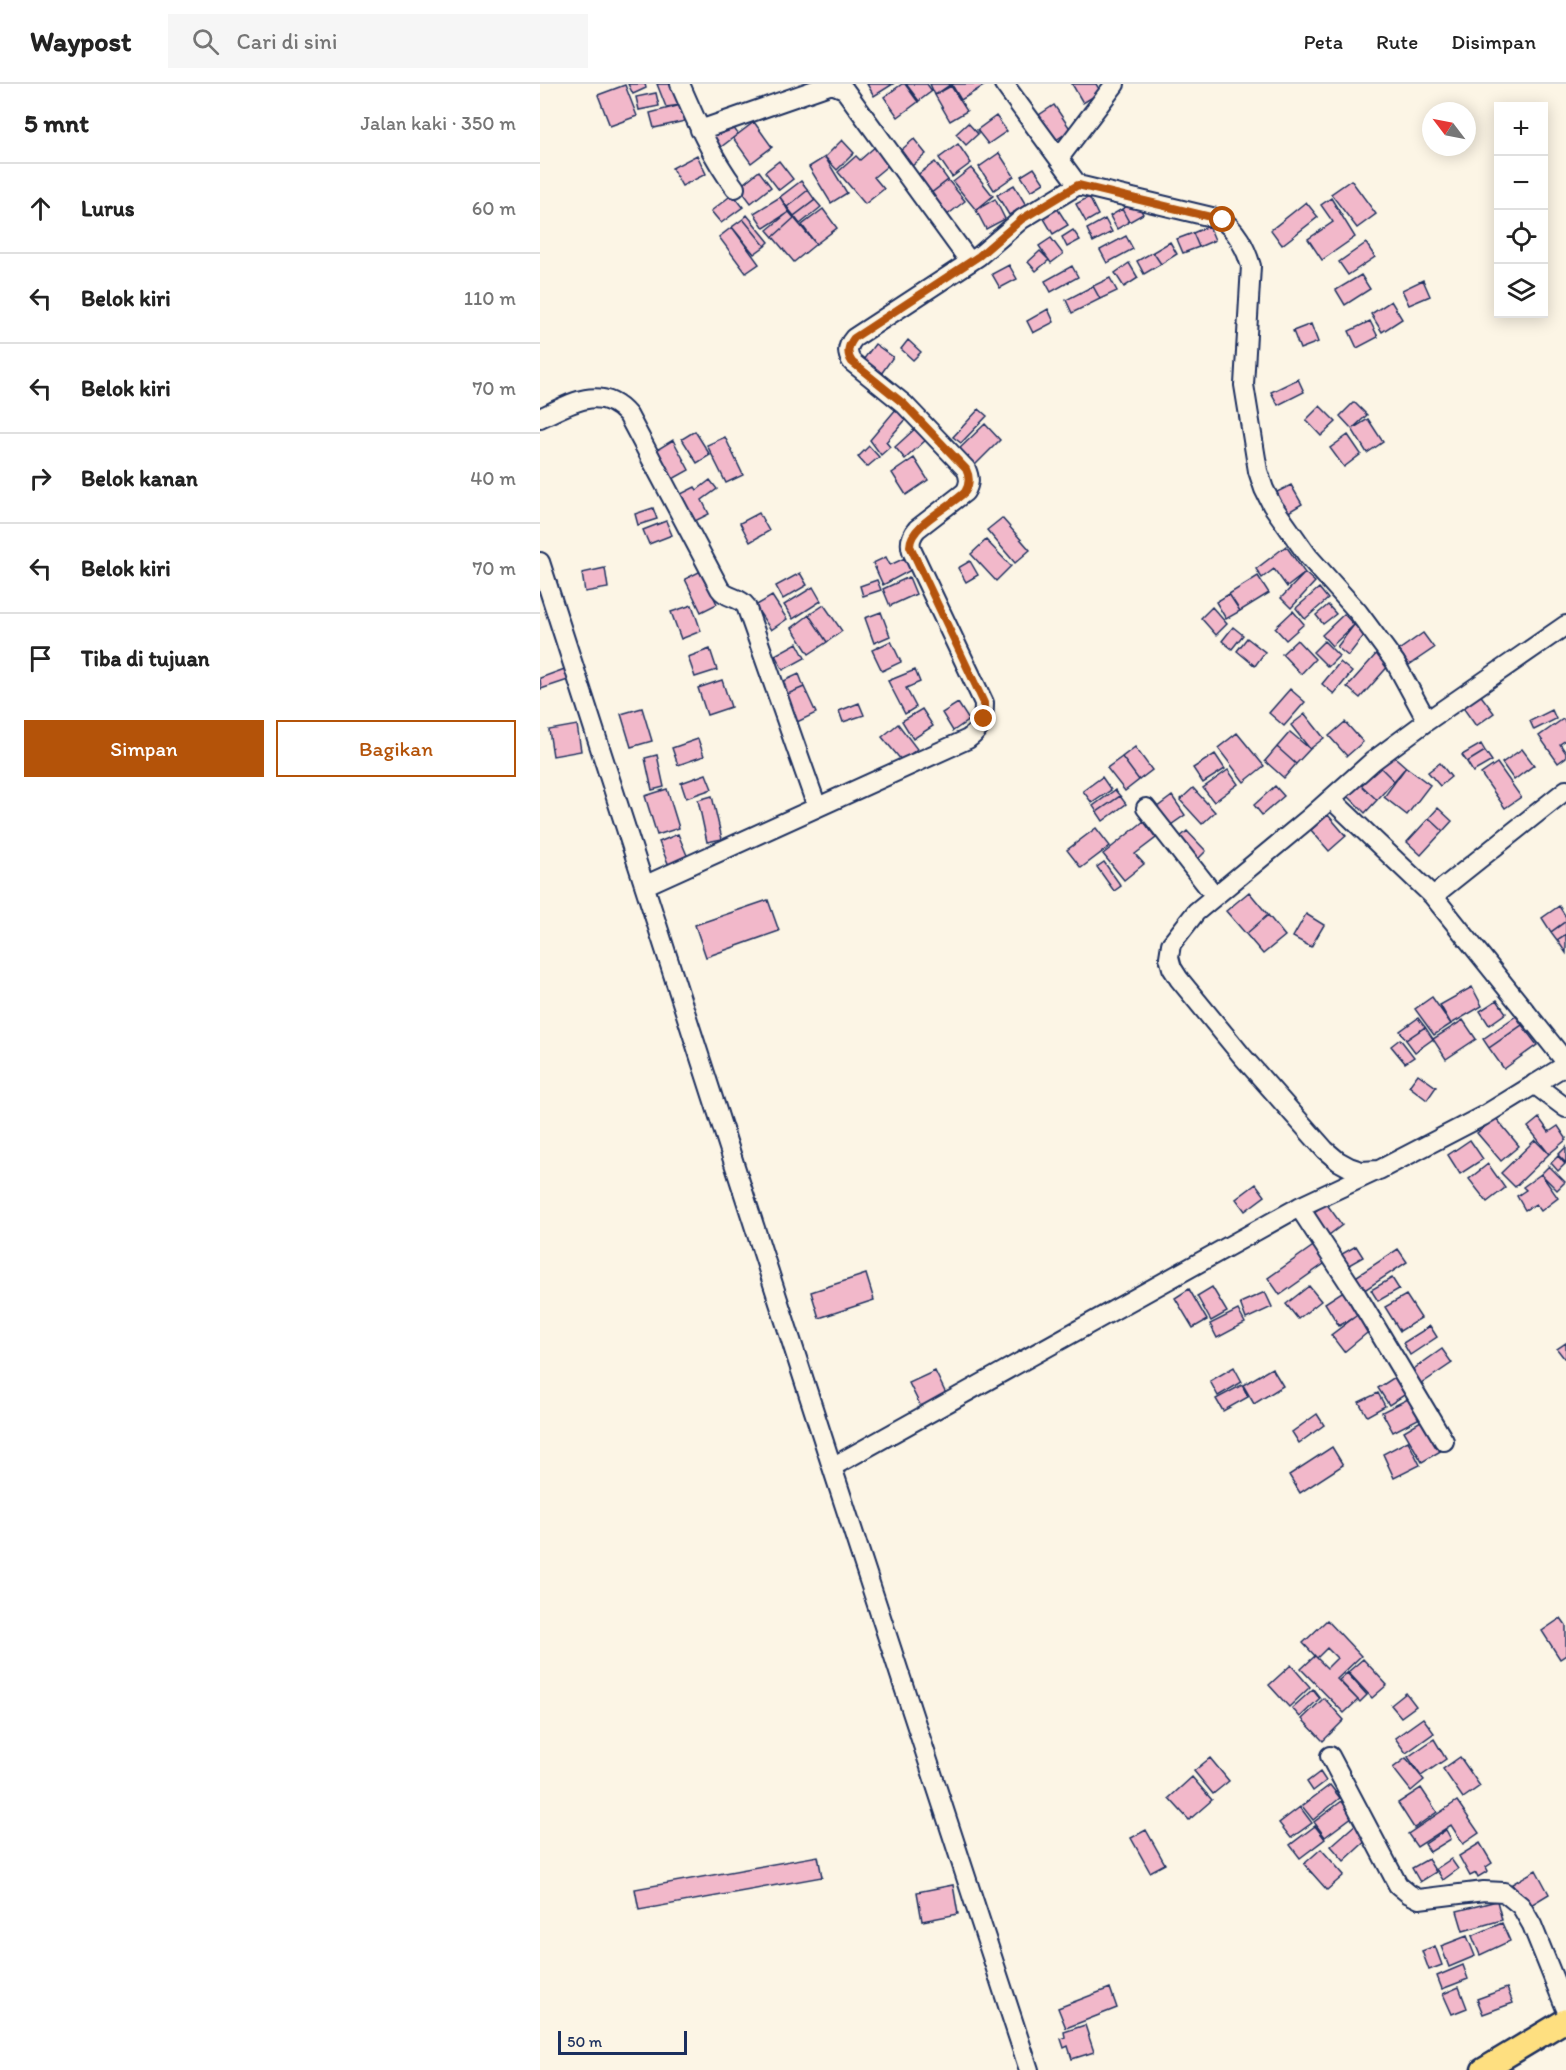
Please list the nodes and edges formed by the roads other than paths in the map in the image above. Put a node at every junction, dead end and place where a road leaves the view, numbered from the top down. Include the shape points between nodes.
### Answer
1 (680, 84) edge
2 (1004, 84) edge
3 (1115, 84) edge
4 (700, 130) junction
5 (1059, 158) junction
6 (1078, 185) junction
7 (735, 188) dead end
8 (970, 262) junction
9 (540, 418) edge
10 (540, 562) edge
11 (1566, 625) edge
12 (1427, 721) junction
13 (1566, 790) edge
14 (1331, 799) junction
15 (817, 807) junction
16 (1146, 808) dead end
17 (646, 885) junction
18 (1215, 896) junction
19 (1433, 896) junction
20 (1566, 1063) edge
21 (1534, 1084) junction
22 (1566, 1108) edge
23 (1379, 1170) junction
24 (1299, 1207) junction
25 (1444, 1441) dead end
26 (832, 1467) junction
27 (1330, 1756) dead end
28 (1566, 2009) edge
29 (1566, 2020) edge
30 (1029, 2070) edge
31 (1483, 2070) edge

1 - 4 street
2 - 5 street
3 - 5 street
4 - 7 street
4 - 8 street via 832,84 838,86
5 - 6 street
6 - 8 street via 1022,219
6 - 12 street via 1220,219 1230,226 1245,248 1251,266 1244,385 1264,489 1308,556 1358,612 1395,662
8 - 15 street via 854,338 848,352 852,362 904,404 969,474 965,492 917,529 910,538 910,546 984,703 984,719 968,739
9 - 15 street via 582,399 597,397 622,408 628,415 723,594 743,601 746,606
10 - 17 street
11 - 12 street
12 - 14 street via 1373,760
13 - 19 street
14 - 18 street
14 - 19 street
15 - 17 street
16 - 18 street
17 - 26 street
18 - 23 street via 1196,912 1171,944 1172,968 1242,1056 1326,1150 1349,1167
19 - 20 street
20 - 21 street
21 - 22 street
21 - 23 street via 1483,1116
23 - 24 street
24 - 25 street
24 - 26 street
26 - 30 street
27 - 28 street via 1398,1885 1419,1899 1504,1892 1521,1906 1532,1925
29 - 31 main road

